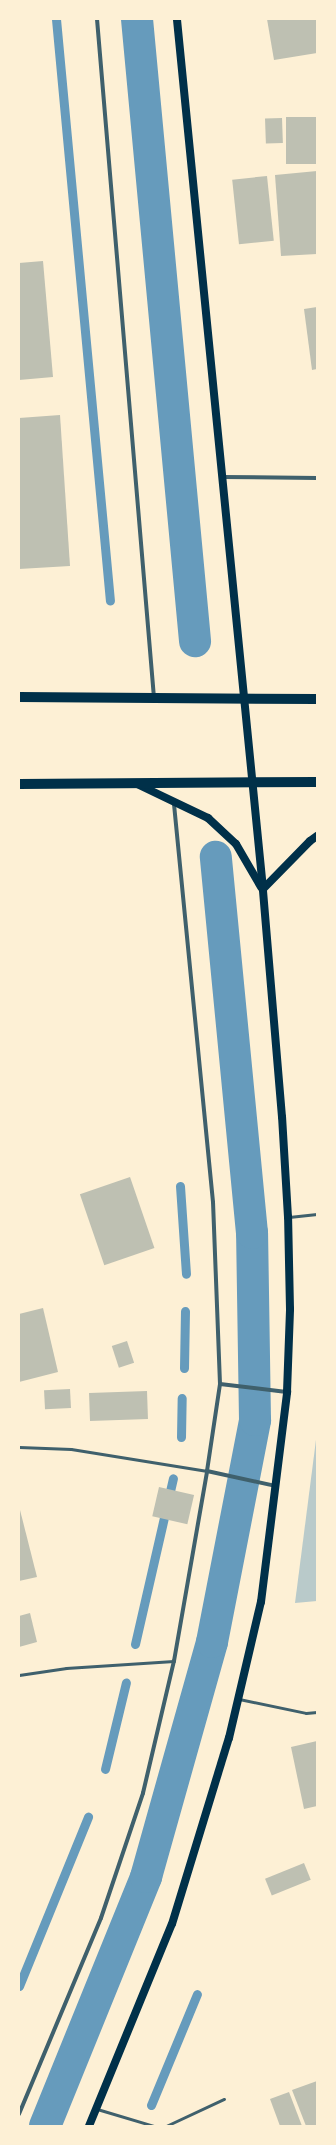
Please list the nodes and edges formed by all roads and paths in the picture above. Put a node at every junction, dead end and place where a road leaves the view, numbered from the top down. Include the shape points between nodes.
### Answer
1 (97, 19) edge
2 (177, 19) edge
3 (222, 477) junction
4 (317, 478) edge
5 (19, 697) edge
6 (154, 698) junction
7 (244, 699) junction
8 (317, 699) edge
9 (317, 782) edge
10 (252, 783) junction
11 (19, 784) edge
12 (137, 784) junction
13 (174, 800) junction
14 (317, 836) edge
15 (262, 889) junction
16 (317, 1214) edge
17 (288, 1217) junction
18 (220, 1384) junction
19 (287, 1392) junction
20 (19, 1447) edge
21 (207, 1471) junction
22 (277, 1486) junction
23 (174, 1661) junction
24 (19, 1675) edge
25 (239, 1699) junction
26 (317, 1712) edge
27 (224, 2099) dead end
28 (96, 2109) junction
29 (19, 2114) edge
30 (89, 2126) edge
31 (154, 2126) edge
32 (166, 2126) edge

1 - 6 street
2 - 3 main road
3 - 4 street
3 - 7 main road
5 - 6 main road
6 - 7 main road
7 - 8 main road
7 - 10 main road
9 - 10 main road
10 - 12 main road
10 - 15 main road
11 - 12 main road
12 - 13 main road
13 - 15 main road via 208,818 236,844
13 - 18 street via 213,1202
14 - 15 main road
15 - 17 main road
16 - 17 lane
17 - 19 main road via 290,1309
18 - 19 street
18 - 21 street
19 - 22 main road
20 - 21 lane via 72,1449
21 - 22 street
21 - 23 street
22 - 25 main road via 261,1602
23 - 24 lane via 66,1668
23 - 29 street via 143,1793 103,1911
25 - 26 lane
25 - 28 main road via 172,1924
27 - 32 lane
28 - 30 main road
28 - 31 lane

